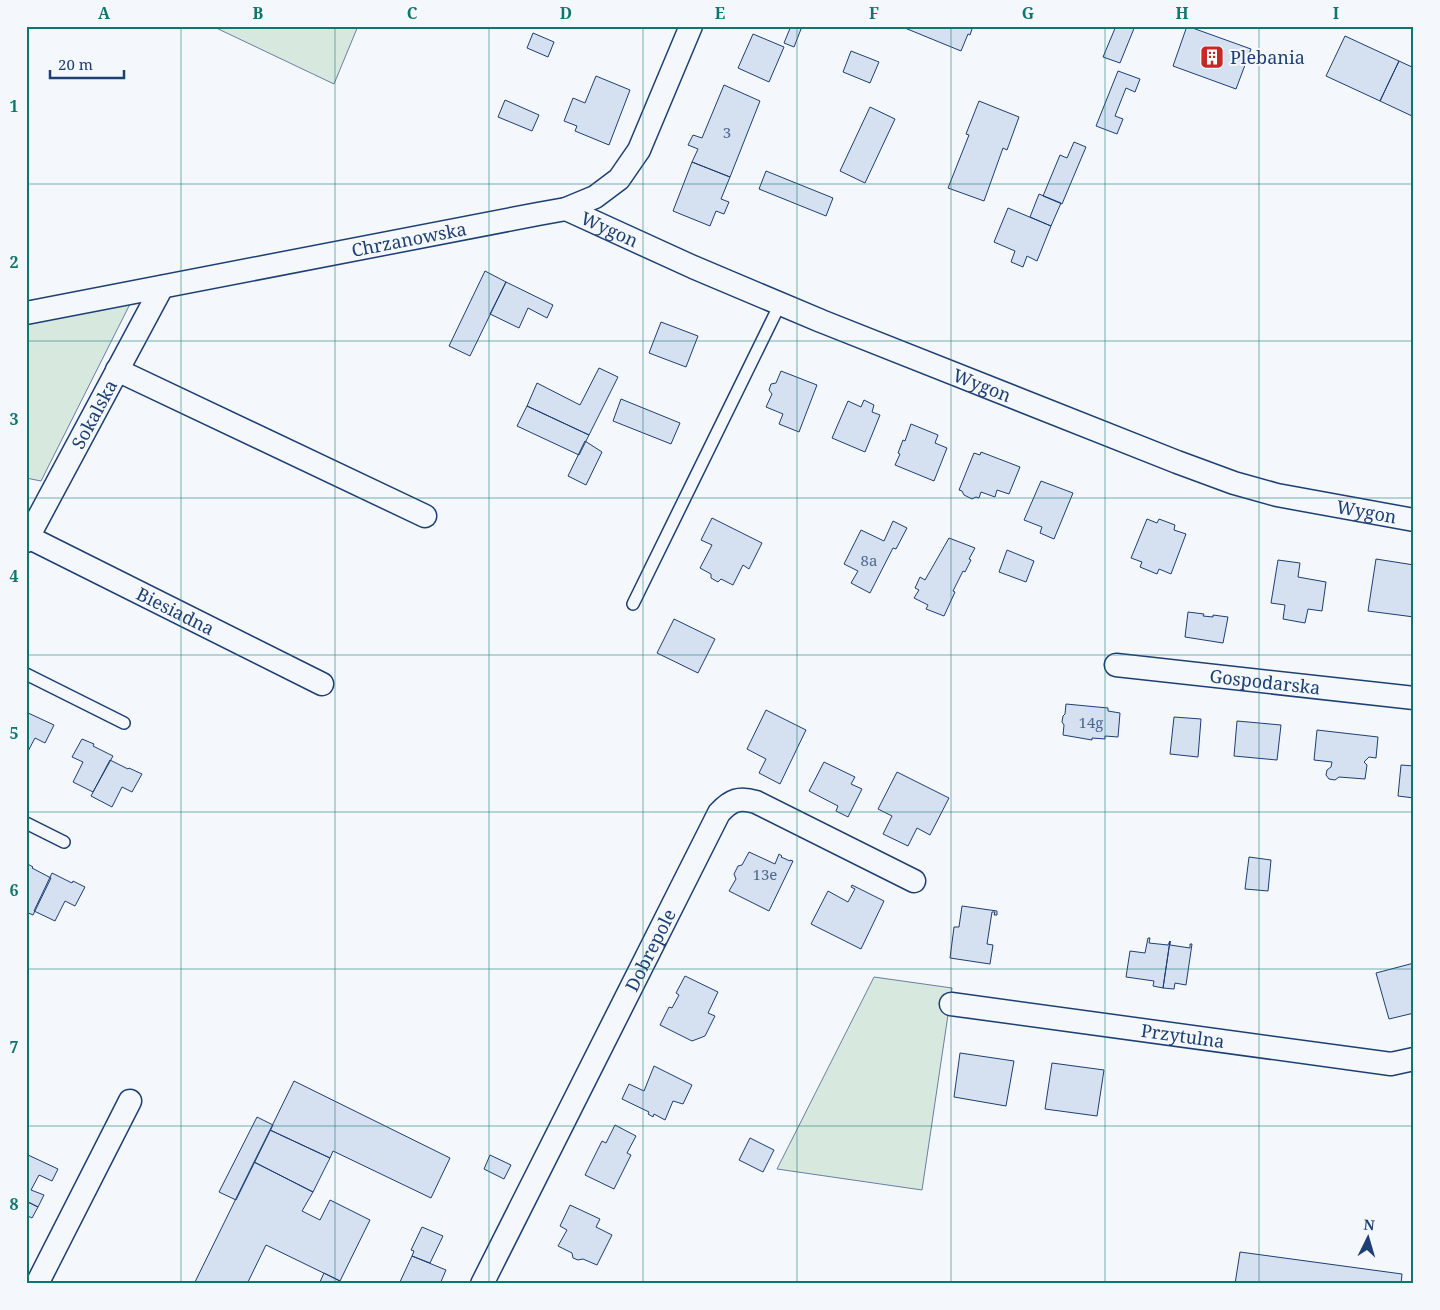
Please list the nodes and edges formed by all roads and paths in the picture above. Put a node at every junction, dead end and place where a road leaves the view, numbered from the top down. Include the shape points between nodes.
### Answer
1 (691, 26) edge
2 (566, 209) junction
3 (162, 287) junction
4 (780, 304) junction
5 (26, 313) edge
6 (117, 370) junction
7 (425, 516) dead end
8 (1414, 520) edge
9 (27, 539) edge
10 (632, 604) dead end
11 (1116, 665) dead end
12 (26, 674) edge
13 (322, 684) dead end
14 (1414, 698) edge
15 (124, 723) dead end
16 (26, 823) edge
17 (64, 842) dead end
18 (914, 881) dead end
19 (952, 1004) dead end
20 (1414, 1058) edge
21 (130, 1101) dead end
22 (37, 1284) edge
23 (482, 1284) edge

1 - 2 street, Chrzanowska via 639,150 619,179 595,197
2 - 3 street, Chrzanowska
2 - 4 street, Wygon
3 - 5 street, Chrzanowska
3 - 6 street, Sokalska
4 - 8 street, Wygon via 1234,483 1294,498
4 - 10 lane
6 - 7 street
6 - 9 street, Sokalska
9 - 13 street, Biesiadna
11 - 14 street, Gospodarska
12 - 15 lane
16 - 17 lane
18 - 23 street, Dobrepole via 756,802 735,800 726,805 719,813
19 - 20 street, Przytulna via 1391,1064
21 - 22 street

